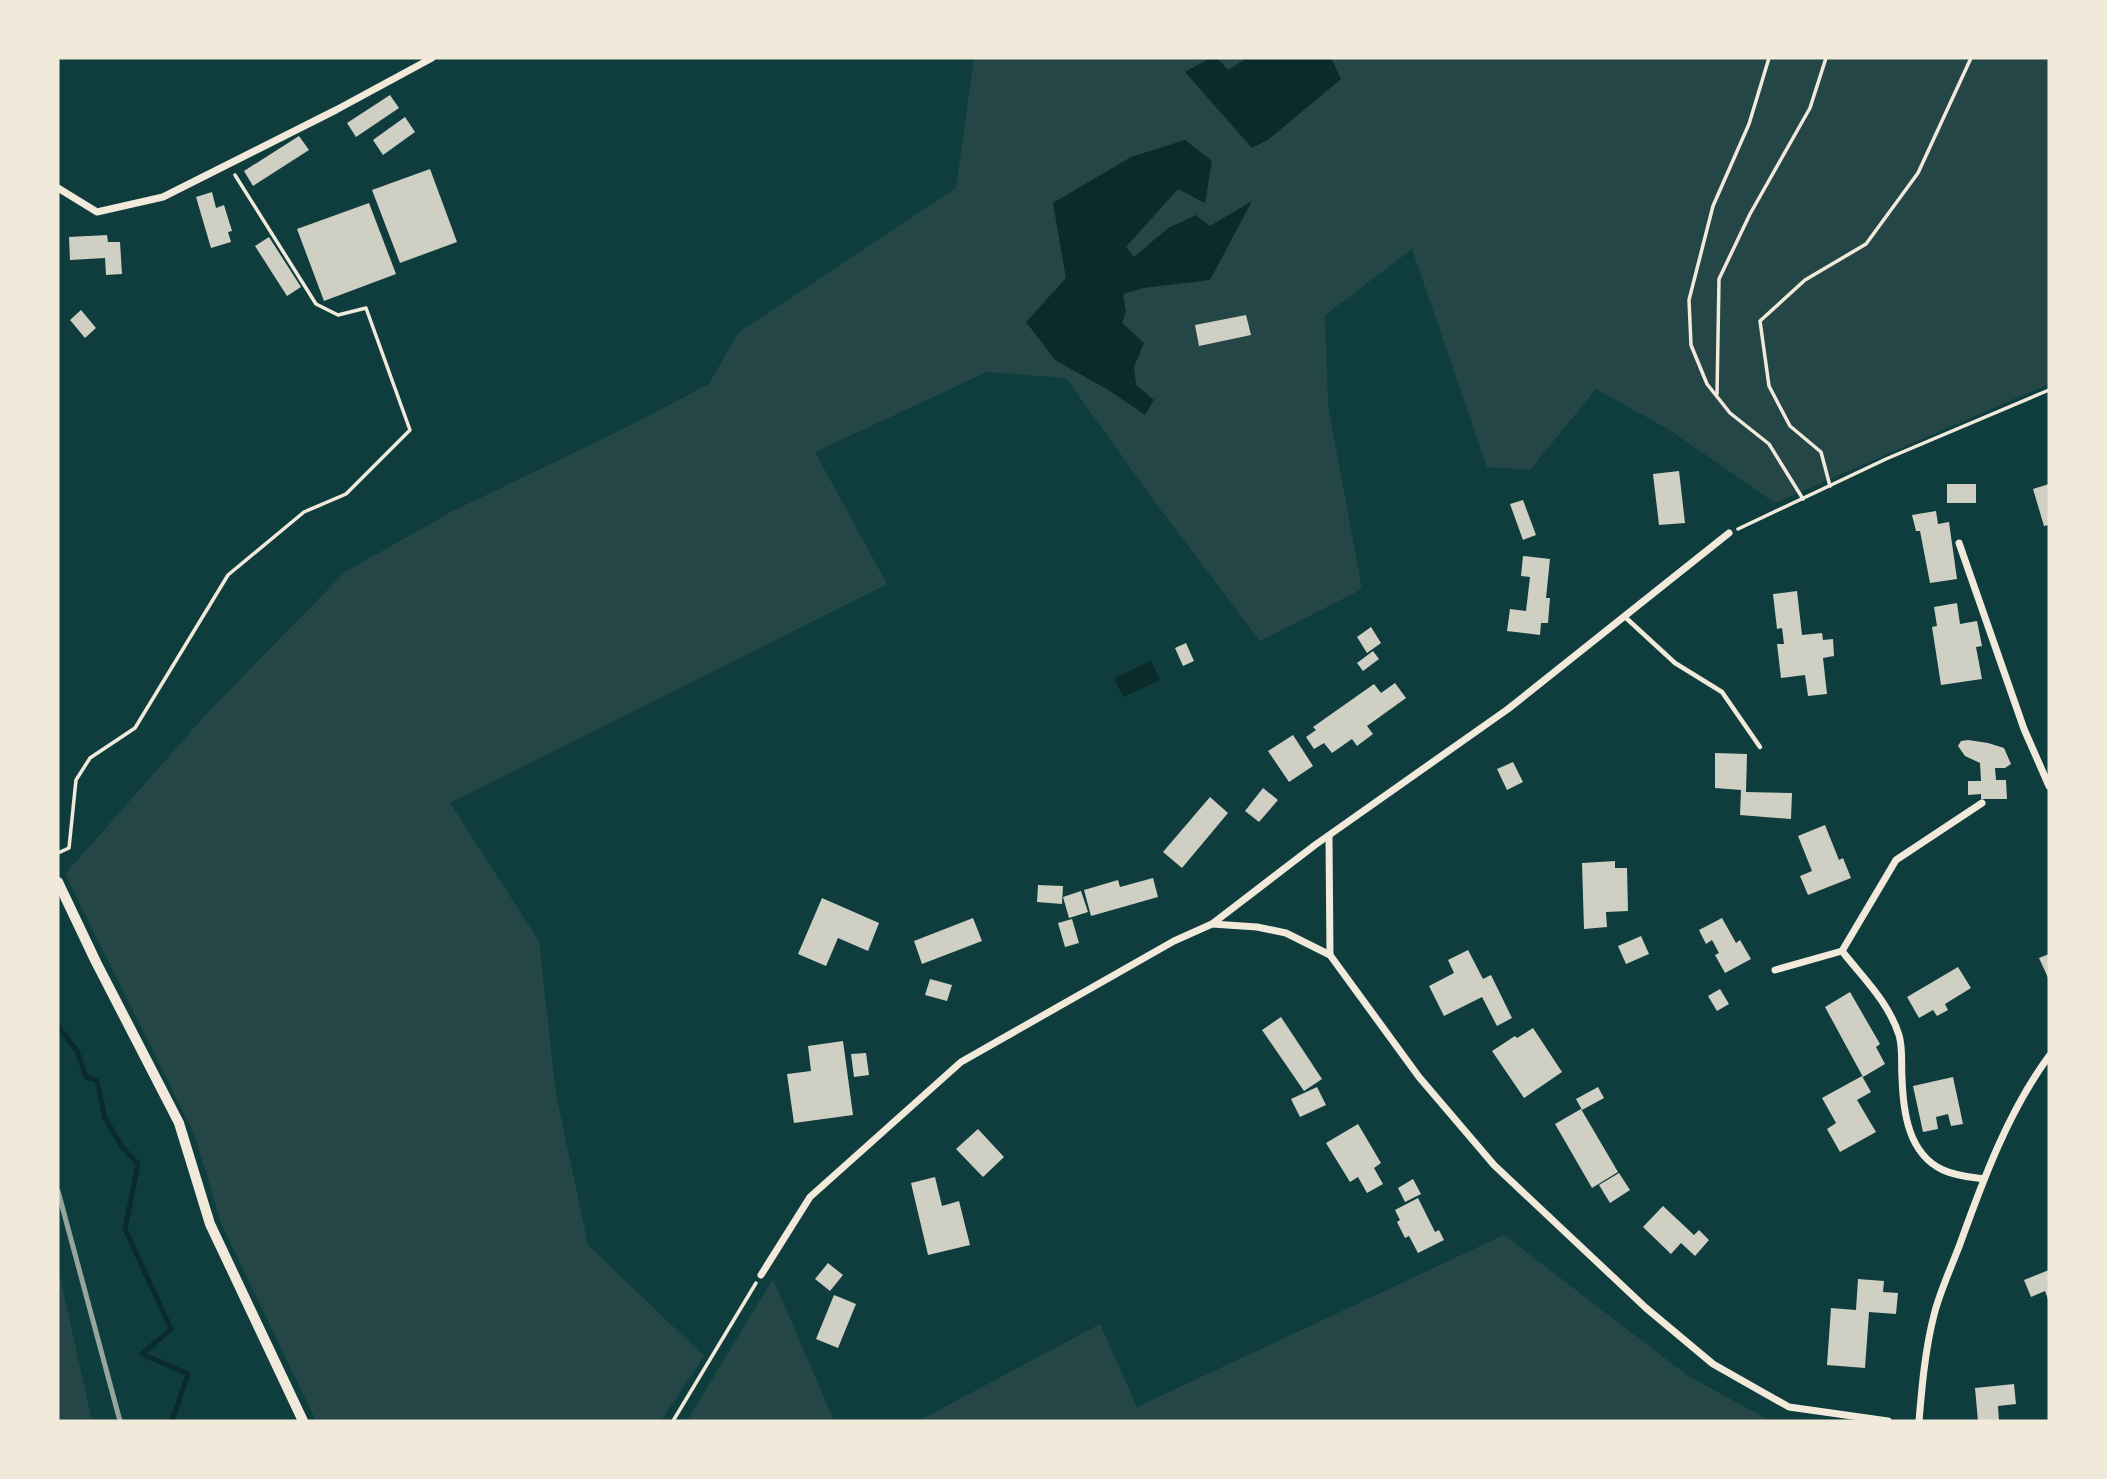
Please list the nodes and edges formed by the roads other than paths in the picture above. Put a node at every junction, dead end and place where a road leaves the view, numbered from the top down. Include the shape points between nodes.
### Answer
1 (432, 58) edge
2 (58, 188) edge
3 (1728, 533) road end
4 (1958, 543) dead end
5 (1624, 616) junction
6 (1760, 747) dead end
7 (2049, 786) edge
8 (1982, 803) dead end
9 (1329, 837) junction
10 (58, 882) edge
11 (1212, 924) junction
12 (1842, 951) junction
13 (1330, 956) junction
14 (1775, 970) dead end
15 (2049, 1056) edge
16 (1984, 1179) junction
17 (761, 1275) road end
18 (303, 1421) edge
19 (1888, 1421) edge
20 (1919, 1421) edge

1 - 2 street via 163,197 97,212
3 - 5 street
4 - 7 street
5 - 6 lane via 1675,663 1722,692
5 - 9 street via 1508,709
8 - 12 street via 1896,860
9 - 11 street
9 - 13 street
10 - 18 street via 179,1123 210,1224
11 - 13 street via 1286,933
11 - 17 street via 961,1062 810,1197
12 - 14 street
12 - 16 street via 1880,997 1899,1035 1905,1118 1911,1136 1940,1169
13 - 19 street via 1419,1077 1494,1165 1646,1308 1713,1364 1790,1407
15 - 16 street via 2017,1109
16 - 20 street via 1934,1314

